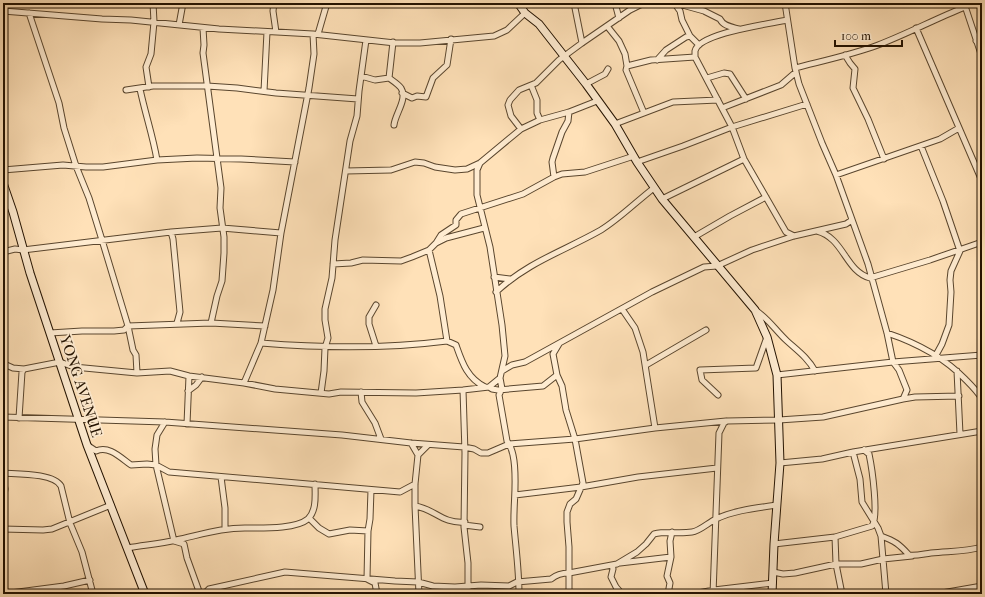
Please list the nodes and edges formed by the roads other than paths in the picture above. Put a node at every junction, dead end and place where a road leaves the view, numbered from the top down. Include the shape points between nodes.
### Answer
1 (153, 3) edge
2 (183, 3) edge
3 (274, 3) edge
4 (327, 3) edge
5 (518, 3) edge
6 (574, 3) edge
7 (615, 3) edge
8 (644, 3) edge
9 (675, 3) edge
10 (785, 3) edge
11 (636, 5) edge
12 (964, 5) edge
13 (3, 11) edge
14 (29, 13) junction
15 (526, 13) junction
16 (619, 18) junction
17 (787, 20) junction
18 (154, 22) junction
19 (179, 25) junction
20 (607, 26) junction
21 (203, 28) junction
22 (916, 28) junction
23 (742, 29) junction
24 (267, 32) junction
25 (276, 32) junction
26 (316, 34) junction
27 (690, 36) junction
28 (451, 39) junction
29 (982, 39) edge
30 (366, 40) junction
31 (976, 41) junction
32 (393, 42) junction
33 (582, 43) junction
34 (699, 45) junction
35 (845, 54) junction
36 (565, 56) junction
37 (695, 57) junction
38 (982, 57) edge
39 (657, 60) junction
40 (627, 66) junction
41 (608, 69) dead end
42 (795, 70) junction
43 (361, 76) junction
44 (389, 78) junction
45 (707, 78) junction
46 (586, 84) junction
47 (531, 85) junction
48 (207, 86) junction
49 (149, 87) junction
50 (140, 89) junction
51 (126, 90) dead end
52 (264, 91) junction
53 (402, 93) junction
54 (307, 95) junction
55 (358, 99) junction
56 (746, 99) junction
57 (718, 100) junction
58 (597, 101) junction
59 (807, 104) junction
60 (722, 108) junction
61 (569, 112) junction
62 (644, 113) junction
63 (540, 120) junction
64 (615, 124) junction
65 (394, 125) dead end
66 (732, 127) junction
67 (959, 128) junction
68 (521, 129) junction
69 (921, 146) junction
70 (216, 158) junction
71 (636, 159) junction
72 (744, 159) junction
73 (884, 159) junction
74 (157, 160) junction
75 (295, 162) junction
76 (480, 163) junction
77 (76, 166) junction
78 (3, 170) edge
79 (346, 171) junction
80 (836, 176) junction
81 (554, 177) junction
82 (982, 181) edge
83 (3, 183) edge
84 (654, 188) junction
85 (766, 197) junction
86 (662, 199) junction
87 (480, 209) junction
88 (852, 220) junction
89 (222, 228) junction
90 (484, 228) junction
91 (817, 231) junction
92 (171, 232) junction
93 (281, 233) junction
94 (794, 236) junction
95 (694, 237) junction
96 (102, 240) junction
97 (982, 242) edge
98 (436, 243) junction
99 (23, 250) junction
100 (429, 250) junction
101 (960, 251) junction
102 (3, 252) edge
103 (334, 264) junction
104 (717, 266) junction
105 (494, 277) junction
106 (871, 277) junction
107 (510, 279) junction
108 (496, 292) junction
109 (376, 305) dead end
110 (622, 309) junction
111 (755, 310) junction
112 (180, 312) junction
113 (186, 323) junction
114 (210, 323) junction
115 (177, 324) junction
116 (128, 326) junction
117 (265, 326) junction
118 (706, 330) dead end
119 (50, 332) junction
120 (887, 333) junction
121 (767, 337) junction
122 (447, 341) junction
123 (261, 343) junction
124 (560, 343) junction
125 (325, 346) junction
126 (376, 346) junction
127 (545, 351) junction
128 (553, 354) junction
129 (982, 356) edge
130 (938, 357) junction
131 (60, 362) junction
132 (893, 362) junction
133 (4, 364) edge
134 (646, 365) junction
135 (24, 369) junction
136 (502, 371) junction
137 (815, 371) junction
138 (957, 371) junction
139 (137, 373) junction
140 (557, 375) junction
141 (778, 375) junction
142 (189, 376) junction
143 (202, 377) junction
144 (500, 378) junction
145 (244, 383) junction
146 (487, 387) junction
147 (502, 389) junction
148 (463, 390) junction
149 (188, 391) junction
150 (361, 392) junction
151 (321, 393) junction
152 (718, 395) dead end
153 (959, 396) junction
154 (903, 399) junction
155 (982, 400) edge
156 (3, 416) edge
157 (20, 418) junction
158 (79, 420) junction
159 (779, 420) junction
160 (727, 421) junction
161 (165, 422) junction
162 (187, 424) junction
163 (655, 428) junction
164 (981, 430) edge
165 (960, 434) junction
166 (381, 439) junction
167 (575, 439) junction
168 (411, 443) junction
169 (509, 444) junction
170 (87, 445) junction
171 (428, 445) junction
172 (464, 447) junction
173 (864, 450) junction
174 (853, 452) junction
175 (418, 455) junction
176 (780, 463) junction
177 (156, 465) junction
178 (717, 468) junction
179 (3, 473) edge
180 (221, 477) junction
181 (3, 479) edge
182 (315, 484) junction
183 (415, 484) junction
184 (581, 487) junction
185 (371, 490) junction
186 (515, 495) junction
187 (3, 501) edge
188 (110, 505) junction
189 (777, 505) junction
190 (415, 506) junction
191 (309, 518) junction
192 (716, 519) junction
193 (874, 522) junction
194 (70, 523) junction
195 (464, 523) junction
196 (480, 527) dead end
197 (3, 528) edge
198 (226, 529) junction
199 (368, 532) junction
200 (672, 532) junction
201 (881, 536) junction
202 (835, 537) junction
203 (174, 541) junction
204 (774, 544) junction
205 (982, 547) edge
206 (128, 548) junction
207 (913, 556) junction
208 (671, 557) junction
209 (883, 559) junction
210 (614, 564) junction
211 (836, 564) junction
212 (773, 572) junction
213 (569, 573) junction
214 (367, 579) junction
215 (90, 580) junction
216 (519, 581) junction
217 (418, 582) junction
218 (772, 583) junction
219 (197, 584) junction
220 (982, 586) edge
221 (468, 587) junction
222 (209, 589) junction
223 (713, 592) edge
224 (3, 594) edge
225 (93, 594) edge
226 (145, 594) edge
227 (200, 594) edge
228 (204, 594) edge
229 (377, 594) edge
230 (419, 594) edge
231 (468, 594) edge
232 (519, 594) edge
233 (569, 594) edge
234 (622, 594) edge
235 (668, 594) edge
236 (693, 594) edge
237 (772, 594) edge
238 (842, 594) edge
239 (887, 594) edge
240 (936, 594) edge

1 - 18 street
2 - 19 street
3 - 25 street
4 - 26 street
5 - 15 street
6 - 33 street
7 - 16 street
8 - 11 street
9 - 23 street via 704,10 729,26
9 - 27 street
10 - 17 street
11 - 16 street
12 - 22 street
12 - 31 street
13 - 14 street
14 - 18 street
14 - 77 street via 59,103
15 - 28 street via 507,30 494,36
15 - 36 street via 539,24
16 - 20 street
17 - 23 street
17 - 42 street
18 - 19 street
18 - 49 street via 151,54 146,68
19 - 21 street
20 - 33 street
20 - 40 street via 619,41
21 - 24 street
21 - 48 street
22 - 35 street via 876,46
22 - 67 street
23 - 34 street via 726,32
24 - 25 street
24 - 52 street
25 - 26 street
26 - 30 street
26 - 54 street
27 - 34 street
27 - 39 street via 666,50
28 - 32 street
28 - 53 street via 447,65 432,78 426,97 412,98
29 - 31 street
30 - 32 street
30 - 43 street
31 - 38 street
32 - 44 street
33 - 36 street
34 - 37 street
35 - 42 street
35 - 73 street via 855,69 853,88
36 - 46 street
36 - 47 street
37 - 39 street
37 - 45 street
39 - 40 street
40 - 62 street via 626,70
41 - 46 street via 605,74
42 - 56 street via 781,85
42 - 59 street
43 - 44 street via 375,80
43 - 55 street
44 - 53 street
45 - 56 street via 724,73 730,74
45 - 57 street
46 - 58 street
47 - 63 street via 537,100
47 - 68 street via 520,90 508,105 511,116
48 - 49 street
48 - 52 street
48 - 70 street
49 - 50 street
50 - 51 street
50 - 74 street
52 - 54 street
53 - 65 street via 404,97
54 - 55 street
54 - 75 street
55 - 79 street
56 - 60 street
57 - 60 street
57 - 62 street via 673,102
58 - 61 street
58 - 64 street
59 - 66 street
59 - 80 street
60 - 66 street
61 - 63 street
61 - 81 street via 552,162
62 - 64 street
63 - 68 street
64 - 71 street
66 - 71 street via 683,146
66 - 72 street
67 - 69 street
67 - 82 street
68 - 76 street
69 - 73 street
69 - 101 street
70 - 74 street
70 - 75 street
70 - 89 street via 221,188
71 - 81 street
71 - 84 street
72 - 85 street
72 - 86 street
73 - 80 street
74 - 77 street via 103,167
75 - 93 street
76 - 79 street via 467,169 455,170 415,162 391,170
76 - 87 street via 476,179
77 - 78 street
77 - 96 street
79 - 103 street via 335,240
80 - 88 street
81 - 87 street via 523,194
83 - 99 street, YONG AVENUE
84 - 86 street
84 - 107 street via 602,229 532,264
85 - 94 street via 786,232
85 - 95 street
86 - 95 street
87 - 90 street
87 - 98 street via 461,214 456,220 456,226 440,235
88 - 91 street via 846,224
88 - 106 street
89 - 92 street
89 - 93 street
89 - 114 street via 222,281
90 - 98 street via 458,234
90 - 105 street via 490,247
91 - 94 street
91 - 106 street via 835,241 858,272
92 - 96 street
92 - 112 street
93 - 117 street
94 - 104 street via 752,250
95 - 104 street
96 - 99 street
96 - 116 street
97 - 101 street
98 - 100 street
99 - 102 street via 15,248
99 - 119 street, YONG AVENUE
100 - 103 street via 401,260 363,260
100 - 122 street
101 - 106 street
101 - 130 street via 951,271 949,325
103 - 125 street via 324,309 328,336
104 - 110 street via 704,267
104 - 111 street
105 - 107 street
105 - 108 street
106 - 120 street
107 - 108 street
108 - 136 street via 505,356
109 - 126 street via 369,316 369,324
110 - 124 street
110 - 134 street via 635,328
111 - 121 street
111 - 137 street via 803,354
112 - 113 street
112 - 115 street
113 - 114 street
113 - 115 street
114 - 117 street
115 - 116 street
116 - 119 street via 124,330 114,331
116 - 139 street via 136,355
117 - 123 street
118 - 134 street
119 - 131 street, YONG AVENUE
120 - 130 street via 919,345
120 - 132 street
121 - 141 street
121 - 152 street via 756,368 700,370 702,380
122 - 126 street
122 - 146 street via 456,345 463,365 476,382
123 - 125 street
123 - 145 street
124 - 127 street
124 - 128 street
125 - 126 street
125 - 151 street
127 - 128 street
127 - 136 street
128 - 140 street
129 - 130 street
130 - 132 street
130 - 138 street
131 - 135 street
131 - 139 street via 74,367
131 - 158 street, YONG AVENUE
132 - 137 street
132 - 154 street via 907,390
133 - 135 street
134 - 163 street
135 - 157 street
136 - 144 street
137 - 141 street
138 - 153 street
138 - 155 street
139 - 142 street via 170,371
140 - 147 street via 542,386
140 - 167 street
141 - 159 street
142 - 143 street
142 - 149 street
143 - 145 street
143 - 149 street
144 - 146 street
144 - 147 street
145 - 151 street
146 - 147 street
146 - 148 street
147 - 169 street via 499,395
148 - 150 street via 416,393
148 - 172 street
149 - 162 street
150 - 151 street
150 - 166 street via 362,402
153 - 154 street
153 - 165 street
154 - 159 street via 823,417
156 - 157 street
157 - 158 street
158 - 161 street
158 - 170 street, YONG AVENUE
159 - 160 street
159 - 176 street
160 - 163 street
160 - 178 street via 719,433
161 - 162 street
161 - 177 street via 157,435
162 - 166 street
163 - 167 street
164 - 165 street
165 - 173 street
166 - 168 street
167 - 169 street
167 - 184 street
168 - 171 street
168 - 175 street
169 - 172 street via 488,453
169 - 186 street via 513,455
170 - 177 street via 96,451 111,451 131,465
170 - 188 street, YONG AVENUE
171 - 172 street
171 - 175 street
172 - 195 street
173 - 174 street
173 - 193 street via 869,454 871,465
174 - 176 street via 822,459
174 - 193 street via 862,502
175 - 183 street
176 - 189 street
177 - 180 street via 170,472
177 - 203 street
178 - 184 street via 638,477
178 - 192 street
179 - 194 street via 44,476 59,482
180 - 182 street
180 - 198 street
181 - 187 street
182 - 185 street
182 - 191 street via 314,512
183 - 185 street via 400,492
183 - 190 street
184 - 186 street
184 - 213 street via 567,512
185 - 199 street
186 - 216 street via 514,526
188 - 194 street
188 - 206 street, YONG AVENUE
189 - 192 street via 732,513
189 - 204 street
190 - 195 street via 427,508 444,519
190 - 217 street
191 - 198 street via 299,525 263,529
191 - 199 street via 329,534 350,530
192 - 200 street via 693,532
192 - 223 street
193 - 201 street
193 - 202 street via 872,526
194 - 197 street via 48,530
194 - 215 street
195 - 196 street
195 - 221 street
198 - 203 street
199 - 214 street
200 - 208 street
200 - 210 street via 654,534 637,552
201 - 207 street via 893,541
201 - 209 street
202 - 204 street
202 - 211 street
203 - 206 street
203 - 219 street via 184,544
204 - 212 street
205 - 207 street via 969,551
206 - 226 street, YONG AVENUE
207 - 209 street
208 - 210 street
208 - 235 street via 667,576 670,583
209 - 211 street via 861,564
209 - 239 street
210 - 213 street
210 - 234 street via 611,577
211 - 212 street via 795,573
211 - 238 street
212 - 218 street
213 - 216 street via 551,579
213 - 233 street
214 - 217 street
214 - 222 street via 285,572
214 - 229 street via 375,583
215 - 224 street
215 - 225 street
216 - 221 street via 509,586
216 - 232 street
217 - 221 street via 433,586
217 - 230 street
218 - 223 street
218 - 237 street
219 - 222 street
219 - 227 street
220 - 240 street
221 - 231 street
222 - 228 street
223 - 236 street

